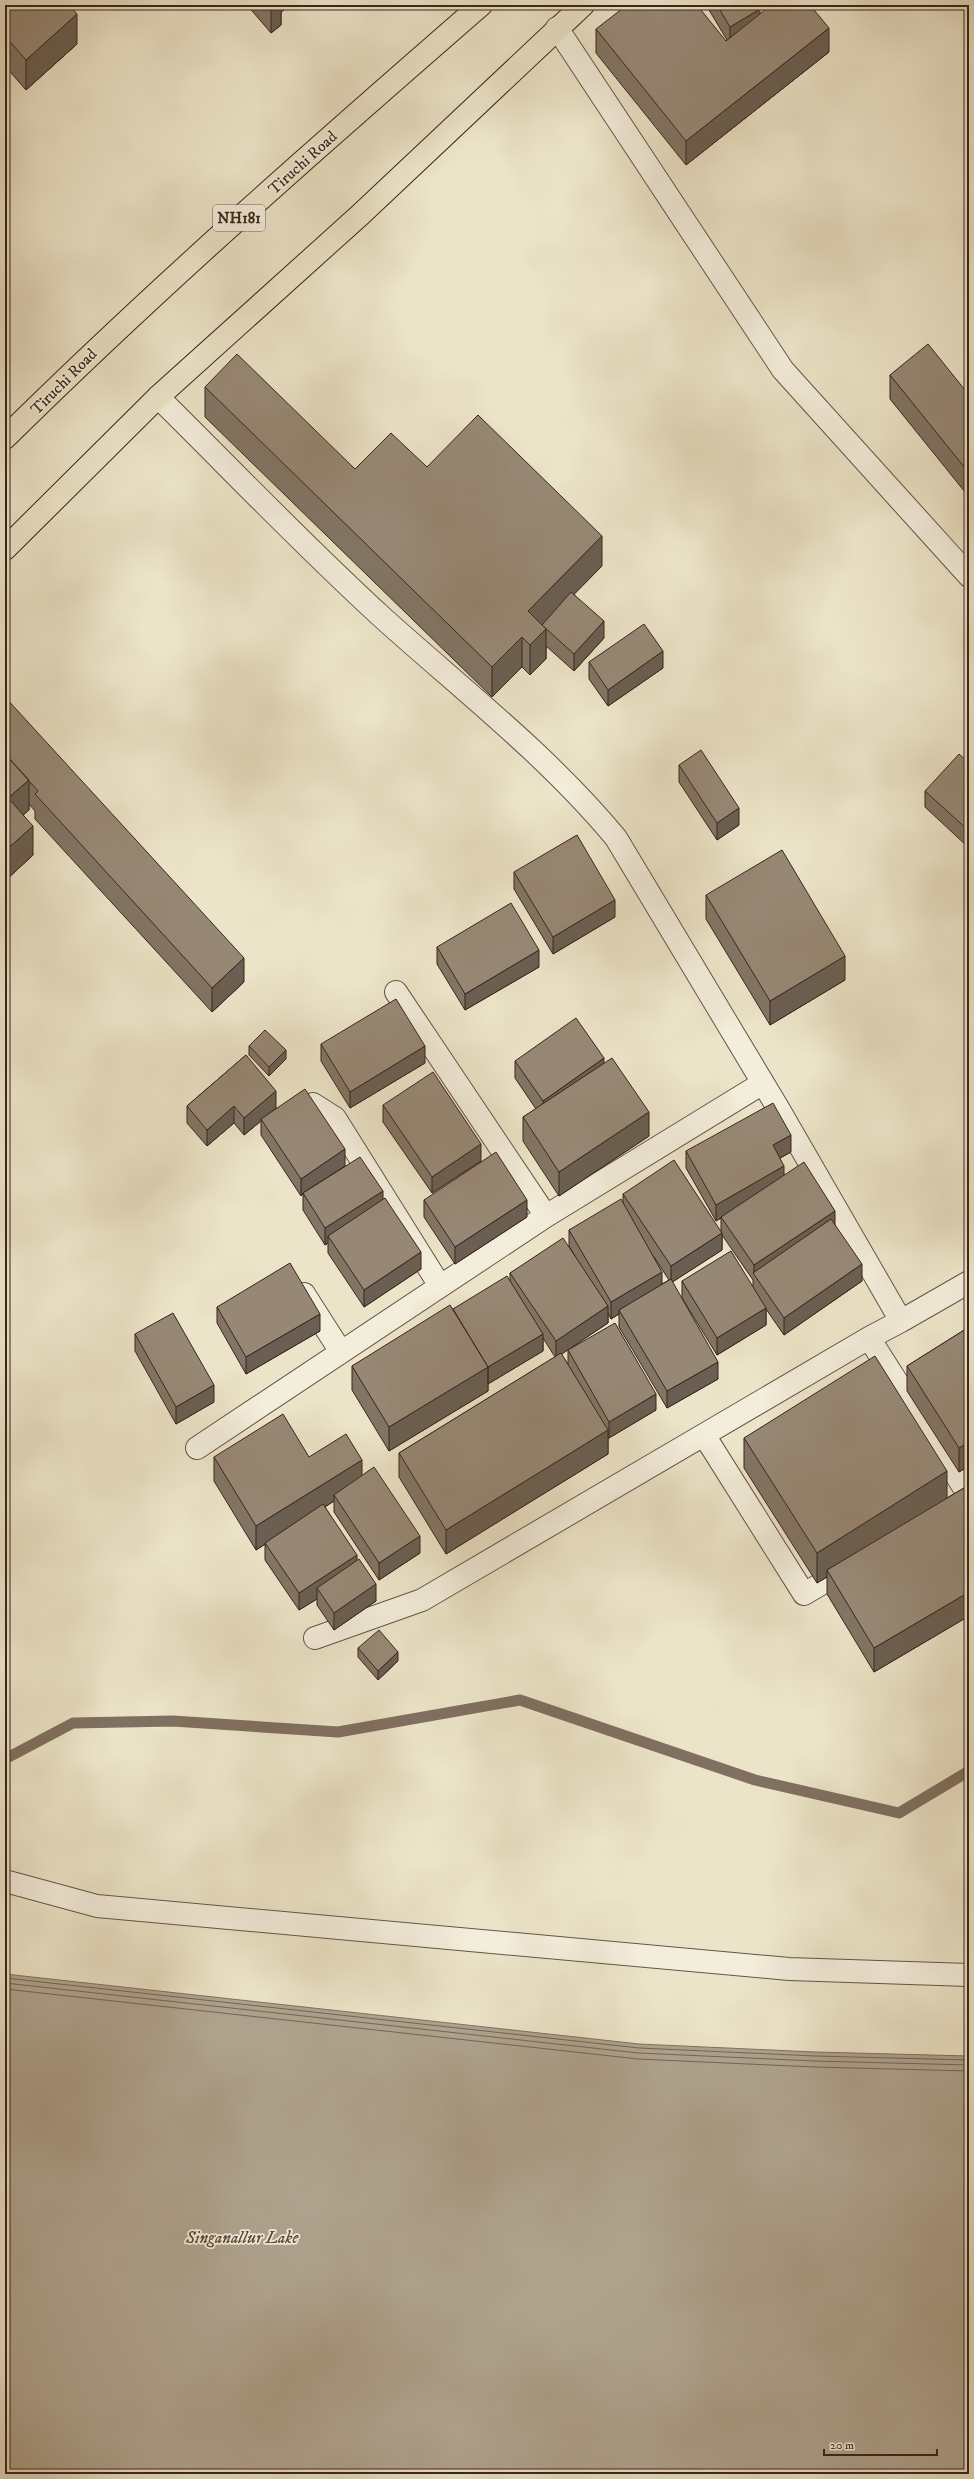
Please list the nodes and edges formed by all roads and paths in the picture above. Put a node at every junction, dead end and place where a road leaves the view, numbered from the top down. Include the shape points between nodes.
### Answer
1 (481, 5) edge
2 (583, 5) edge
3 (557, 28) junction
4 (158, 397) junction
5 (5, 438) edge
6 (5, 549) edge
7 (969, 576) edge
8 (396, 992) dead end
9 (763, 1083) junction
10 (313, 1104) edge
11 (546, 1216) junction
12 (294, 1279) edge
13 (969, 1282) edge
14 (440, 1286) junction
15 (901, 1321) junction
16 (869, 1338) junction
17 (341, 1352) junction
18 (704, 1435) junction
19 (197, 1448) dead end
20 (969, 1486) edge
21 (873, 1554) edge
22 (316, 1638) dead end
23 (5, 1881) edge
24 (969, 1975) edge

1 - 5 highway, Tiruchi Road / NH181 via 294,168 111,334
2 - 3 highway
3 - 4 highway via 360,215
3 - 7 street via 784,370
4 - 6 highway
4 - 9 street via 363,599 546,762 588,803 616,838
8 - 11 street
9 - 11 street
9 - 15 street
10 - 14 street via 335,1118
11 - 14 street
12 - 17 street
13 - 15 street
14 - 17 street
15 - 16 street
16 - 18 street
16 - 20 street via 963,1486
17 - 19 street
18 - 21 street via 804,1594
18 - 22 street via 422,1600
23 - 24 street via 104,1907 789,1969

